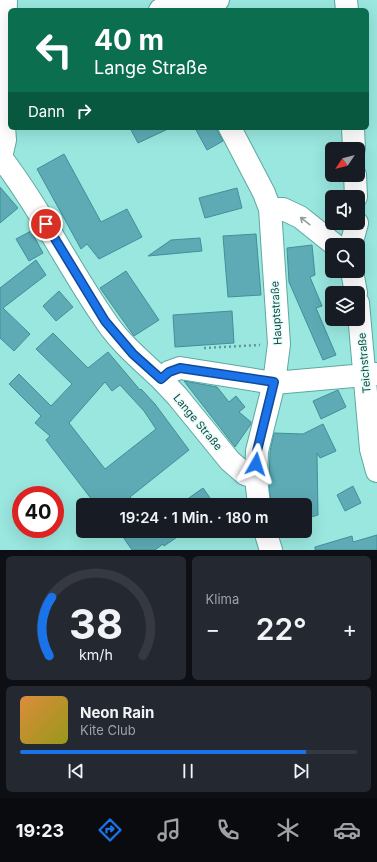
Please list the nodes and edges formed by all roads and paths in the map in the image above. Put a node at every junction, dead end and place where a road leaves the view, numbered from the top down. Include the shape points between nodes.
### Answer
1 (6, 0) edge
2 (147, 0) edge
3 (218, 0) edge
4 (156, 8) edge
5 (163, 8) edge
6 (231, 130) edge
7 (352, 130) edge
8 (353, 142) edge
9 (0, 156) edge
10 (270, 209) junction
11 (326, 238) edge
12 (362, 326) edge
13 (279, 344) junction
14 (204, 348) dead end
15 (371, 374) edge
16 (161, 379) junction
17 (274, 382) junction
18 (377, 471) edge
19 (256, 478) junction
20 (258, 498) edge
21 (267, 538) edge
22 (271, 550) edge

1 - 9 street via 3,113 5,140
2 - 4 street
3 - 5 street via 181,1
6 - 10 street, Hauptstraße
7 - 8 street
9 - 16 street, Lange Straße via 22,186 105,321 133,354
11 -> 10 street via 300,217 283,209
10 - 13 street, Hauptstraße
12 - 15 street, Teichstraße
13 - 14 path
13 - 17 street, Hauptstraße
15 - 17 street
15 - 18 street, Teichstraße via 371,449
16 - 17 street via 169,372 180,368
16 - 19 street, Lange Straße via 230,461 245,474
17 - 19 street, Hauptstraße via 257,451
19 - 20 street, Hauptstraße
21 - 22 street

